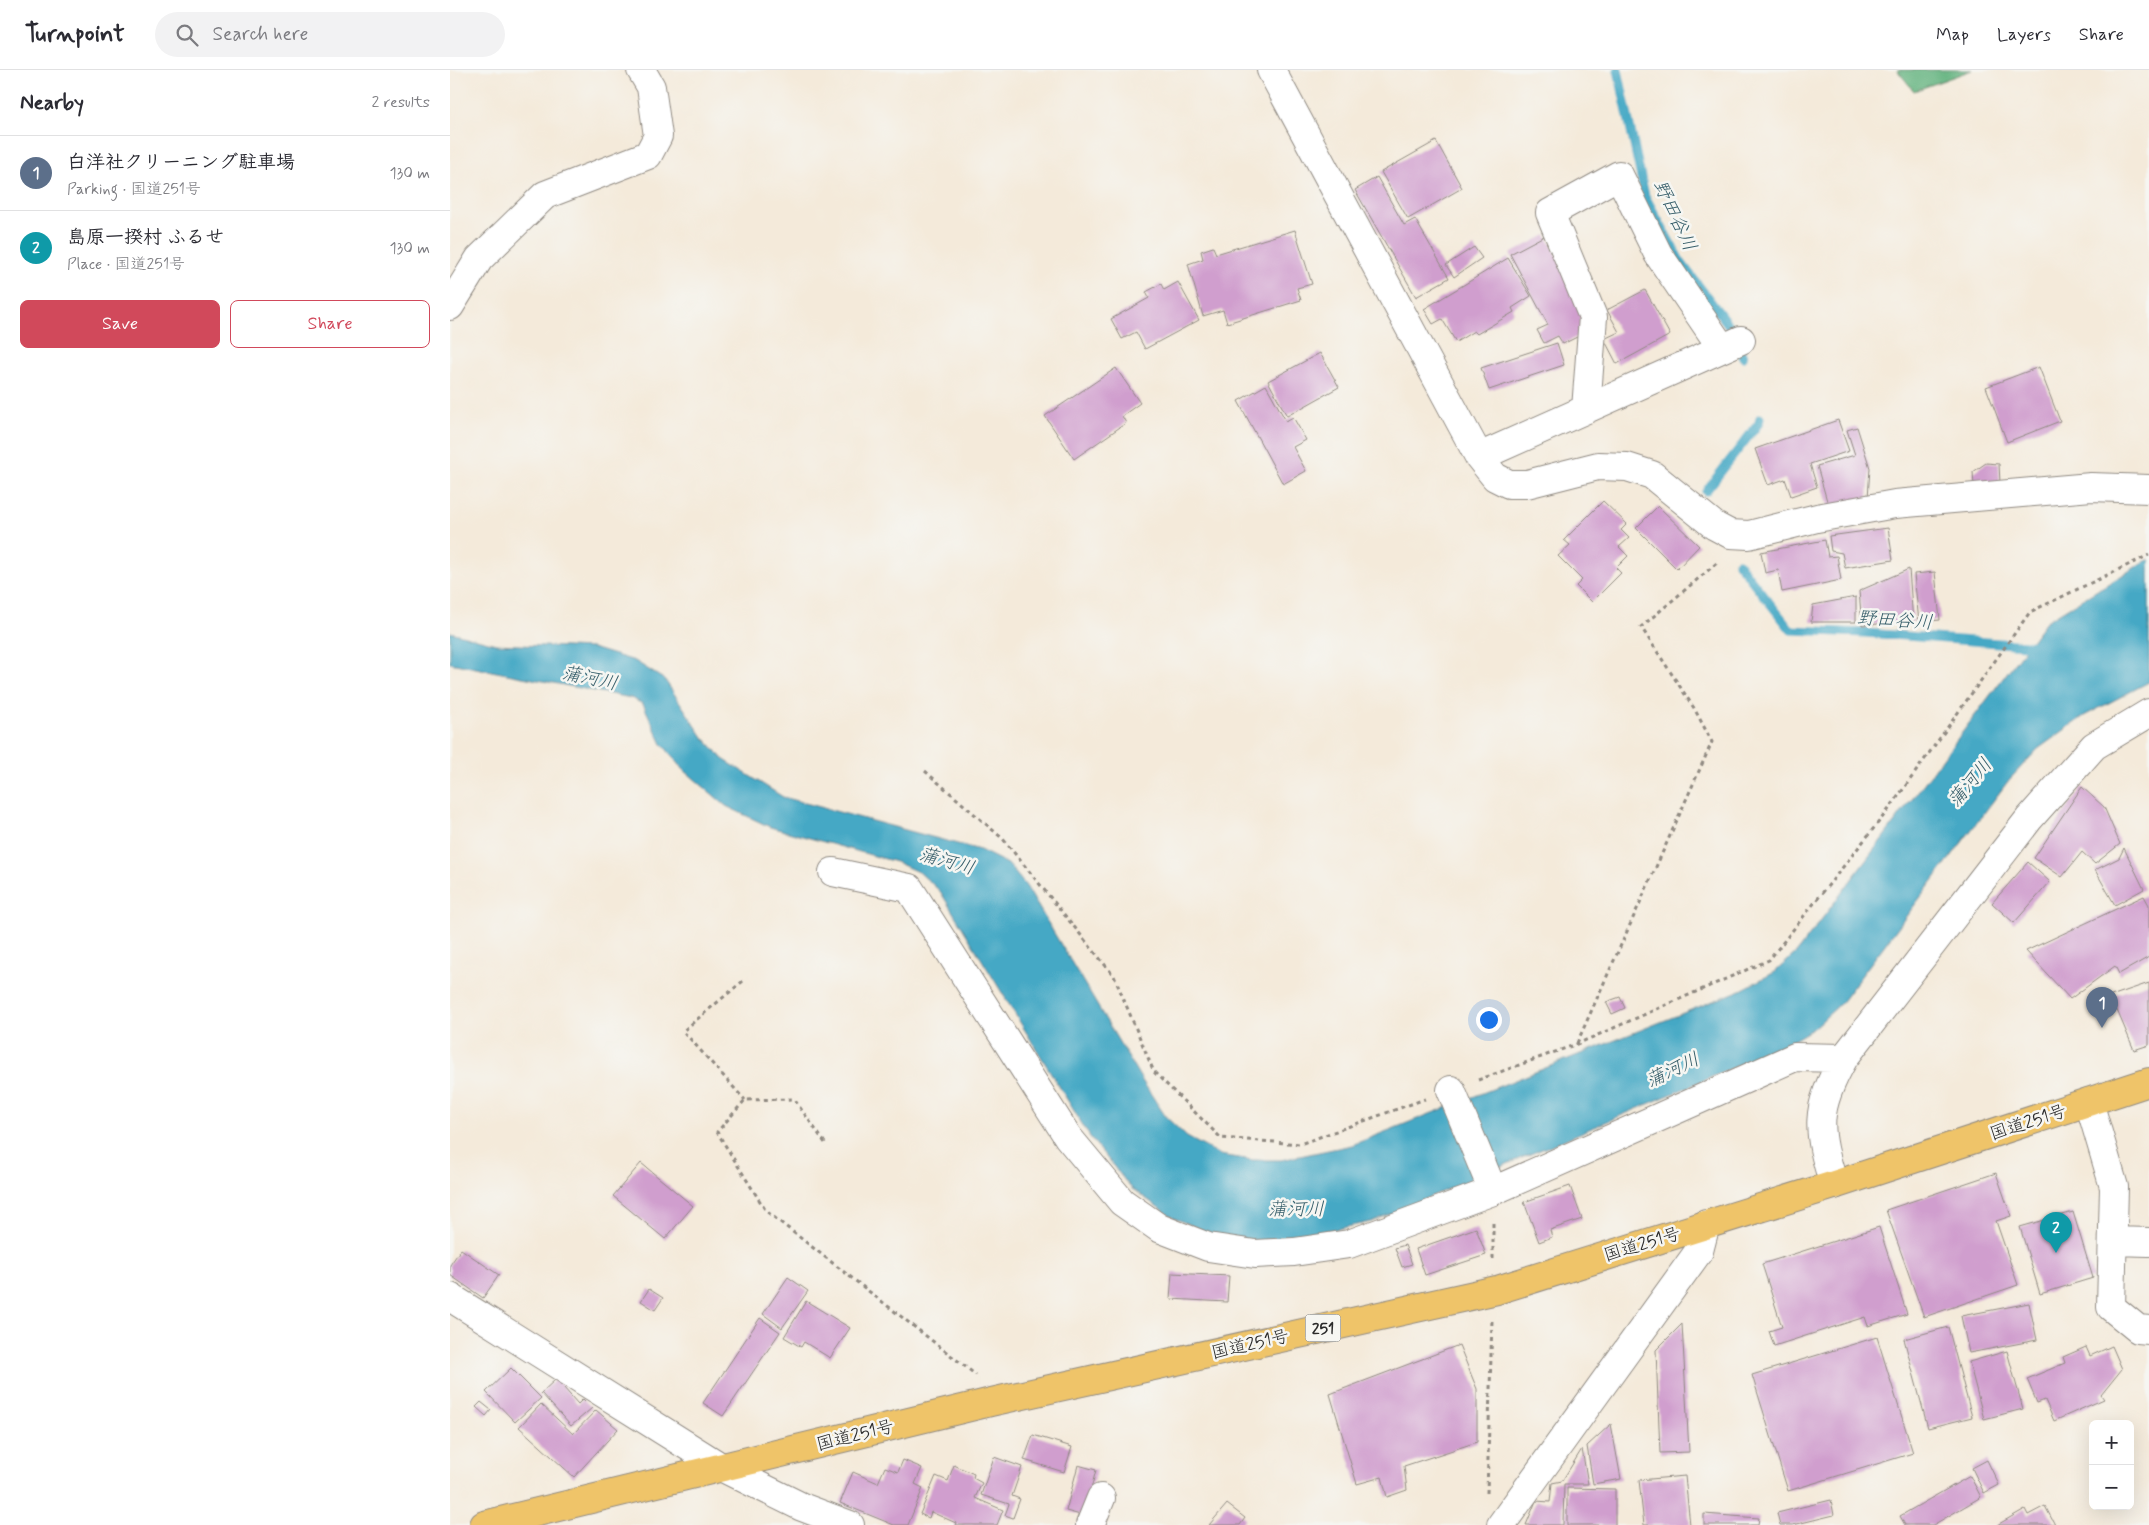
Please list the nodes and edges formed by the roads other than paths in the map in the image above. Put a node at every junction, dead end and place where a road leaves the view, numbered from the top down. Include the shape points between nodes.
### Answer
1 (641, 70) edge
2 (1271, 70) edge
3 (450, 306) edge
4 (1586, 409) junction
5 (1479, 457) junction
6 (2149, 489) edge
7 (2149, 713) edge
8 (833, 872) dead end
9 (1844, 1058) junction
10 (2149, 1082) edge
11 (1453, 1095) road end
12 (2088, 1102) junction
13 (1834, 1185) junction
14 (1492, 1188) junction
15 (1706, 1224) junction
16 (2113, 1240) junction
17 (2149, 1242) edge
18 (450, 1296) edge
19 (2149, 1330) edge
20 (721, 1467) junction
21 (1101, 1498) dead end
22 (484, 1525) edge
23 (850, 1525) edge
24 (1090, 1525) edge
25 (1501, 1525) edge

1 - 3 street via 651,87 658,136 648,155 545,195 479,259
2 - 5 street
4 - 4 street via 1593,317 1550,213 1619,175 1658,254 1731,344
4 - 5 street
5 - 6 street via 1495,477 1509,484 1527,484 1598,466 1652,474 1715,526 1730,534 1749,535 1817,518 1895,504 2091,487
7 - 9 street via 2094,746 2048,797
8 - 14 street via 909,888 1068,1137 1122,1202 1159,1228 1208,1247 1255,1254 1294,1252 1349,1244
9 - 13 street via 1830,1082 1820,1122 1822,1146
9 - 14 street via 1795,1057
10 - 12 highway, 国道251号 / 251
11 - 14 street
12 - 13 highway, 国道251号 / 251
12 - 16 street via 2114,1187
13 - 15 highway, 国道251号 / 251
15 - 20 highway, 国道251号 / 251 via 1497,1290 991,1402
15 - 25 street via 1699,1251
16 - 17 street
16 - 19 street via 2111,1307 2138,1329
18 - 20 street
20 - 22 highway, 国道251号 / 251
20 - 23 street via 802,1507
21 - 24 street

